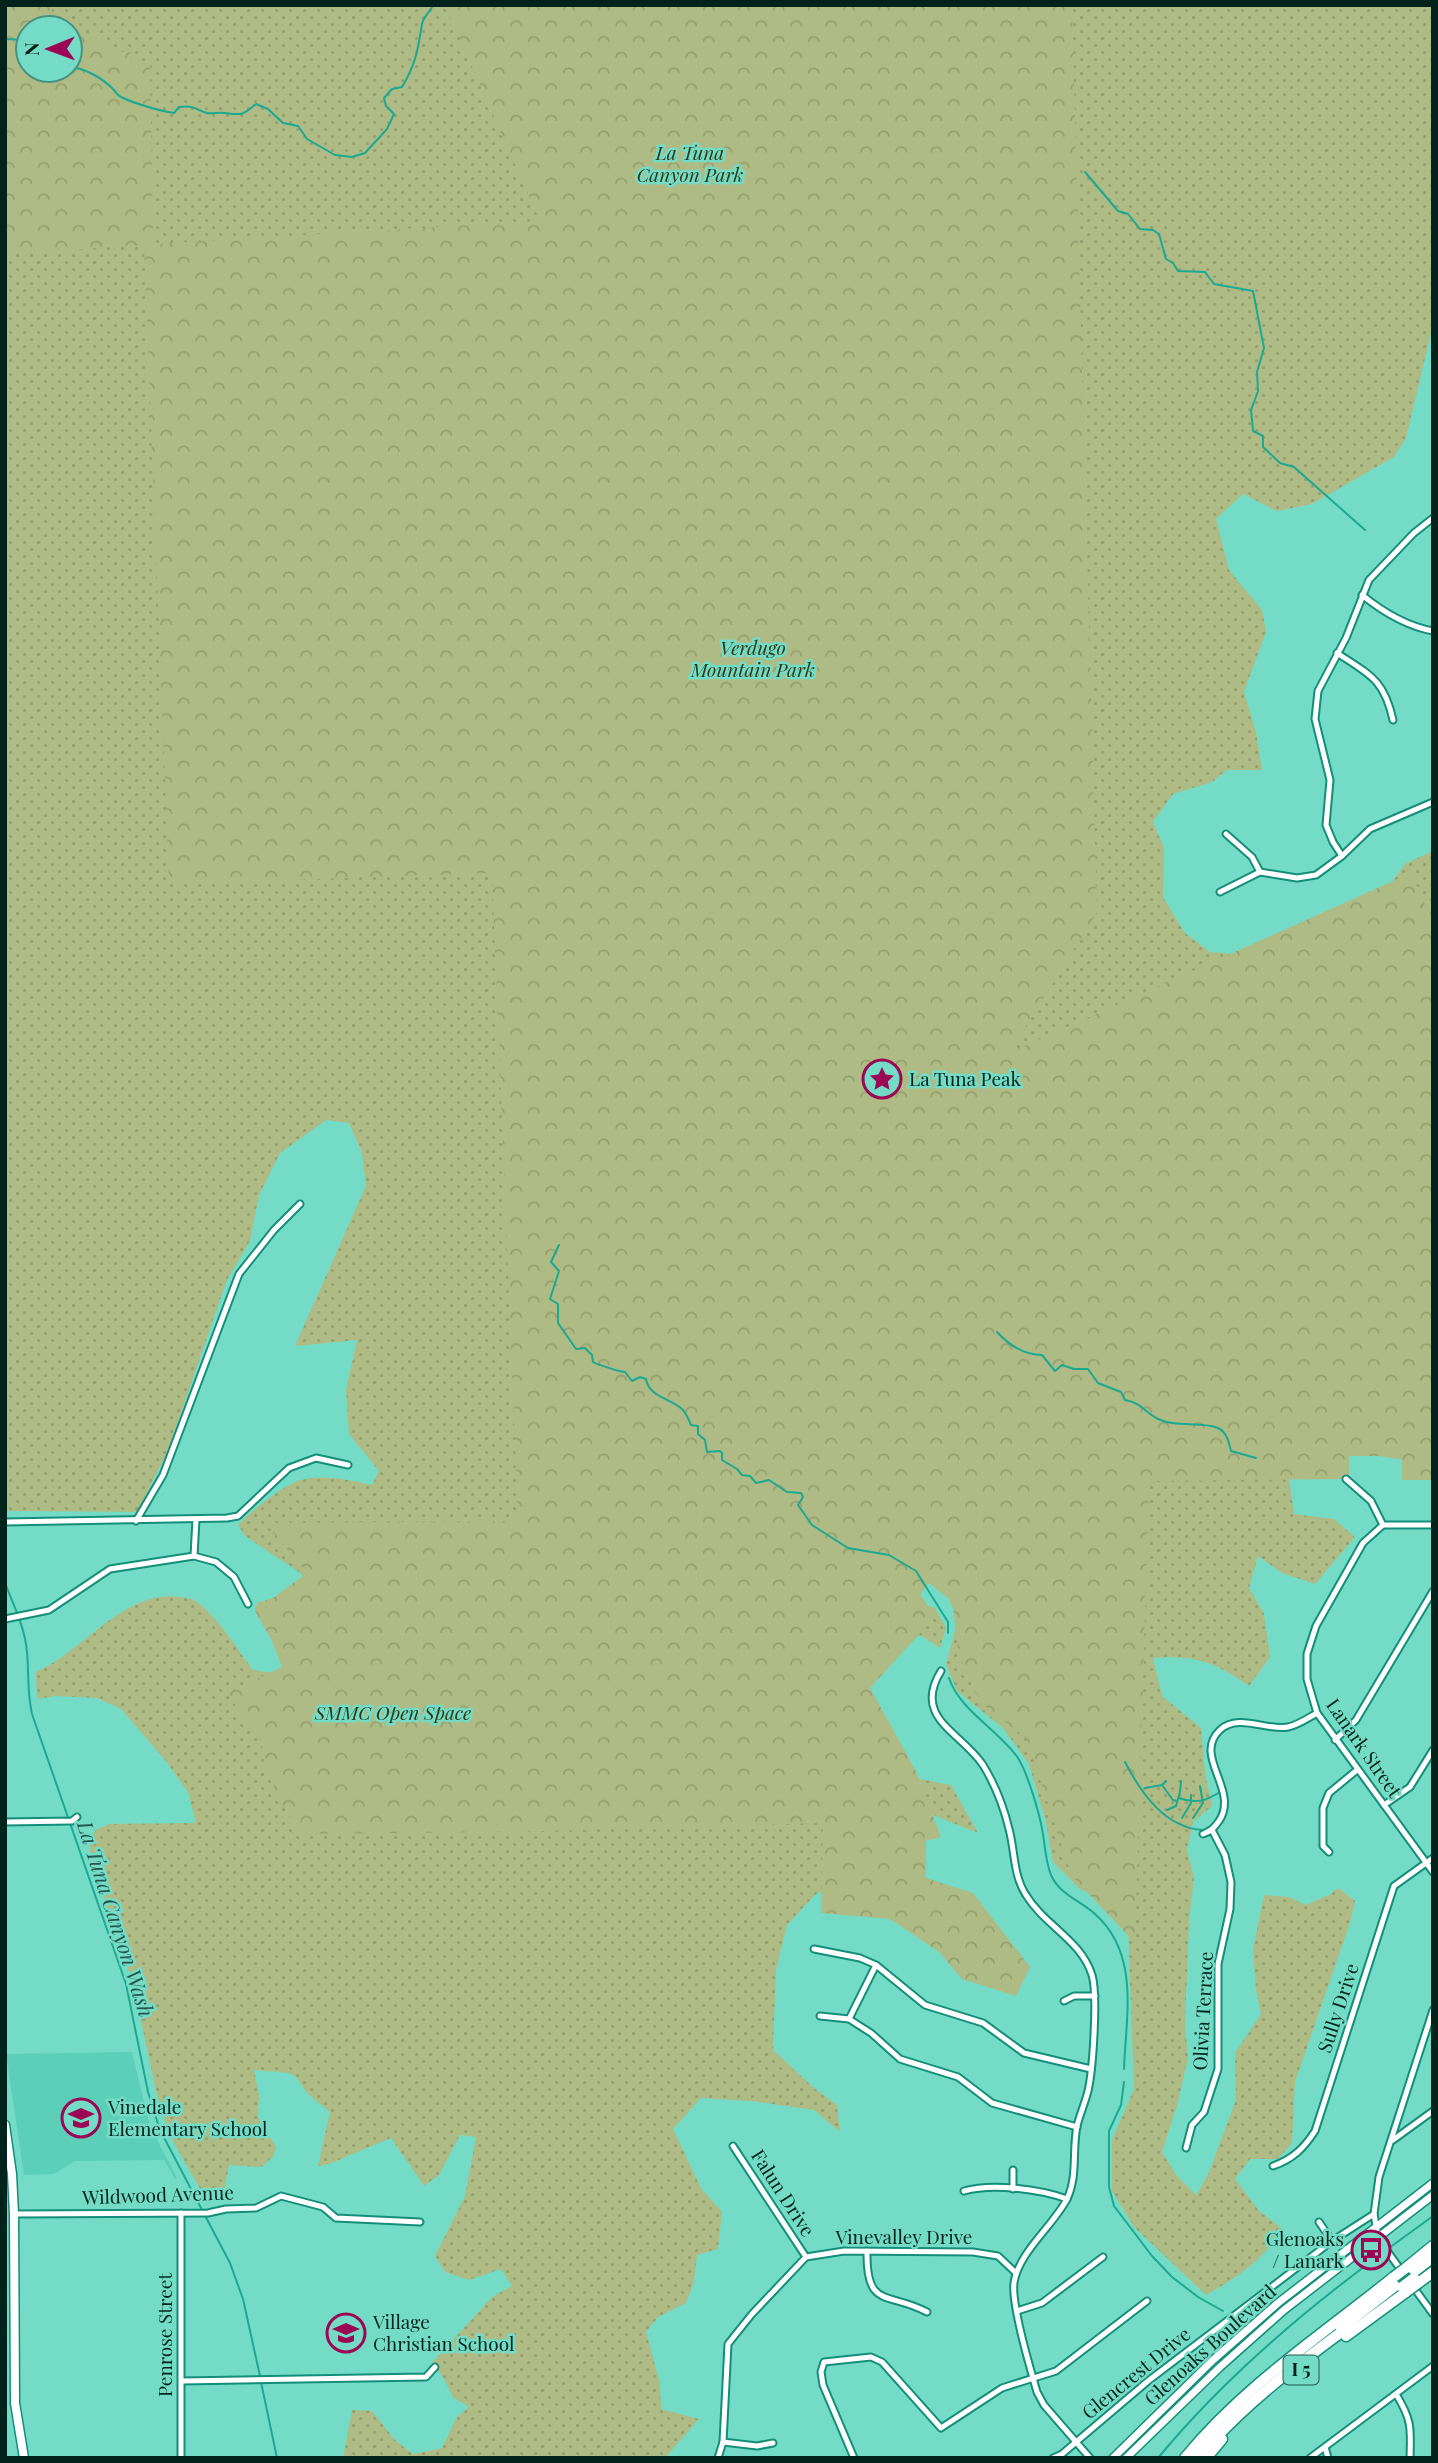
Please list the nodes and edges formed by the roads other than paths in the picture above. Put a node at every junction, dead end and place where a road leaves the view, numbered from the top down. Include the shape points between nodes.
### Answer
1 (1433, 518) edge
2 (1362, 595) junction
3 (1433, 631) edge
4 (1337, 653) junction
5 (1393, 720) dead end
6 (1433, 802) edge
7 (1226, 834) dead end
8 (1342, 856) junction
9 (1260, 872) junction
10 (1220, 892) dead end
11 (300, 1204) dead end
12 (348, 1465) dead end
13 (1346, 1479) dead end
14 (196, 1519) junction
15 (136, 1521) junction
16 (5, 1522) edge
17 (1383, 1525) junction
18 (1433, 1525) edge
19 (194, 1556) junction
20 (1433, 1591) edge
21 (248, 1604) dead end
22 (5, 1619) edge
23 (941, 1671) dead end
24 (1317, 1713) junction
25 (1335, 1740) junction
26 (1433, 1750) edge
27 (1357, 1770) junction
28 (1384, 1805) junction
29 (72, 1820) dead end
30 (5, 1822) edge
31 (1212, 1830) junction
32 (1203, 1834) dead end
33 (1329, 1852) dead end
34 (1433, 1858) edge
35 (1427, 1863) junction
36 (1433, 1871) edge
37 (814, 1949) dead end
38 (876, 1965) junction
39 (1095, 1996) junction
40 (1065, 2001) dead end
41 (1433, 2010) edge
42 (820, 2016) dead end
43 (849, 2019) junction
44 (1091, 2069) junction
45 (1433, 2110) edge
46 (5, 2127) edge
47 (1077, 2127) junction
48 (1392, 2140) junction
49 (733, 2146) dead end
50 (1186, 2148) dead end
51 (1273, 2166) dead end
52 (1013, 2170) dead end
53 (1433, 2183) edge
54 (1013, 2189) junction
55 (964, 2191) dead end
56 (1433, 2195) edge
57 (1067, 2199) junction
58 (181, 2213) junction
59 (14, 2214) junction
60 (1374, 2214) junction
61 (420, 2221) dead end
62 (1319, 2222) dead end
63 (1376, 2227) junction
64 (1332, 2241) junction
65 (1380, 2241) junction
66 (1433, 2246) edge
67 (867, 2251) junction
68 (1103, 2256) dead end
69 (806, 2257) junction
70 (1433, 2257) edge
71 (1433, 2264) edge
72 (1433, 2272) edge
73 (1016, 2273) junction
74 (1412, 2276) junction
75 (1400, 2285) junction
76 (1147, 2301) dead end
77 (1017, 2311) junction
78 (927, 2312) dead end
79 (1433, 2314) edge
80 (10, 2320) edge
81 (1433, 2366) edge
82 (435, 2367) dead end
83 (1033, 2378) junction
84 (182, 2381) junction
85 (1396, 2394) junction
86 (1200, 2439) junction
87 (1076, 2441) junction
88 (723, 2442) junction
89 (773, 2443) dead end
90 (1325, 2447) junction
91 (24, 2458) edge
92 (181, 2458) edge
93 (718, 2458) edge
94 (854, 2458) edge
95 (1054, 2458) edge
96 (1090, 2458) edge
97 (1113, 2458) edge
98 (1126, 2458) edge
99 (1176, 2458) edge
100 (1185, 2458) edge
101 (1197, 2458) edge
102 (1206, 2458) edge
103 (1310, 2458) edge
104 (1328, 2458) edge
105 (1410, 2458) edge

1 - 2 street via 1386,560
2 - 3 street via 1410,625
2 - 4 street
4 - 5 street via 1382,687
4 - 8 street via 1318,691 1315,719 1330,780 1326,825
6 - 8 street via 1370,829
7 - 9 street via 1252,857
8 - 9 street via 1308,878
9 - 10 street
11 - 15 street via 239,1274 163,1475
12 - 14 street via 316,1458 289,1468 238,1516
13 - 17 street via 1371,1501
14 - 15 street
14 - 19 street
15 - 16 street
17 - 18 street
17 - 24 street, Lanark Street via 1363,1544 1312,1636 1307,1679
19 - 21 street via 216,1562 234,1577
19 - 22 street via 110,1569 58,1605
20 - 25 street via 1356,1720
23 - 39 street via 930,1696 935,1710 982,1763 1009,1827 1023,1891 1037,1912 1079,1950 1093,1978
24 - 25 street, Lanark Street
24 - 31 street via 1287,1727 1236,1723 1218,1732 1211,1758 1226,1802
25 - 27 street, Lanark Street
26 - 28 street via 1410,1787
27 - 28 street, Lanark Street
27 - 33 street via 1329,1793 1323,1808 1323,1846
28 - 35 street, Lanark Street
29 - 30 street
31 - 32 street
31 - 50 street, Olivia Terrace via 1225,1855 1231,1882 1218,1964 1218,2069
34 - 35 street, Sully Drive
35 - 36 street, Lanark Street
35 - 51 street, Sully Drive via 1394,1886 1315,2130 1304,2147
37 - 38 street
38 - 43 street
38 - 44 street via 925,2005 984,2024 1024,2053
39 - 40 street
39 - 44 street
41 - 48 street
42 - 43 street
43 - 47 street via 900,2059 958,2077 992,2103
44 - 47 street
45 - 48 street
46 - 59 main road
47 - 57 street via 1074,2178
48 - 60 street via 1379,2177
49 - 69 street, Falun Drive
52 - 54 street
53 - 63 main road, Glenoaks Boulevard
54 - 55 street
54 - 57 street
56 - 65 main road, Glenoaks Boulevard
57 - 73 street
58 - 59 street, Wildwood Avenue
58 - 61 street, Wildwood Avenue via 256,2208 281,2196 323,2207 336,2218
58 - 84 street, Penrose Street
59 - 80 main road
60 - 63 street
60 - 64 street, Glencrest Drive
62 - 64 street
63 - 65 street
63 - 97 main road, Glenoaks Boulevard via 1213,2360
64 - 87 street, Glencrest Drive
65 - 79 street
65 - 98 main road, Glenoaks Boulevard via 1266,2326
66 - 74 highway, I 5
67 - 69 street, Vinevalley Drive
67 - 73 street, Vinevalley Drive via 986,2254 998,2256
67 - 78 street via 873,2290
68 - 77 street via 1042,2303
69 - 88 street via 728,2344
70 - 74 highway
71 - 74 highway
72 - 74 highway, I 5
73 - 77 street
74 - 75 highway, I 5, bridge
74 - 75 highway, I 5, bridge
75 - 86 highway, I 5 via 1252,2387
75 - 101 highway via 1280,2378
75 - 102 highway, I 5 via 1274,2390
76 - 83 street via 1056,2371
77 - 83 street
80 - 91 main road
81 - 85 street
82 - 84 street via 426,2376
83 - 87 street via 1044,2405
83 - 94 street via 1002,2388 941,2428 882,2362 871,2357 824,2362 823,2385
84 - 92 street, Penrose Street
85 - 90 street
85 - 105 street via 1410,2422
86 - 99 highway
86 - 100 highway, I 5
87 - 95 street, Glencrest Drive
87 - 96 street
88 - 89 street
88 - 93 street
90 - 103 street
90 - 104 street

